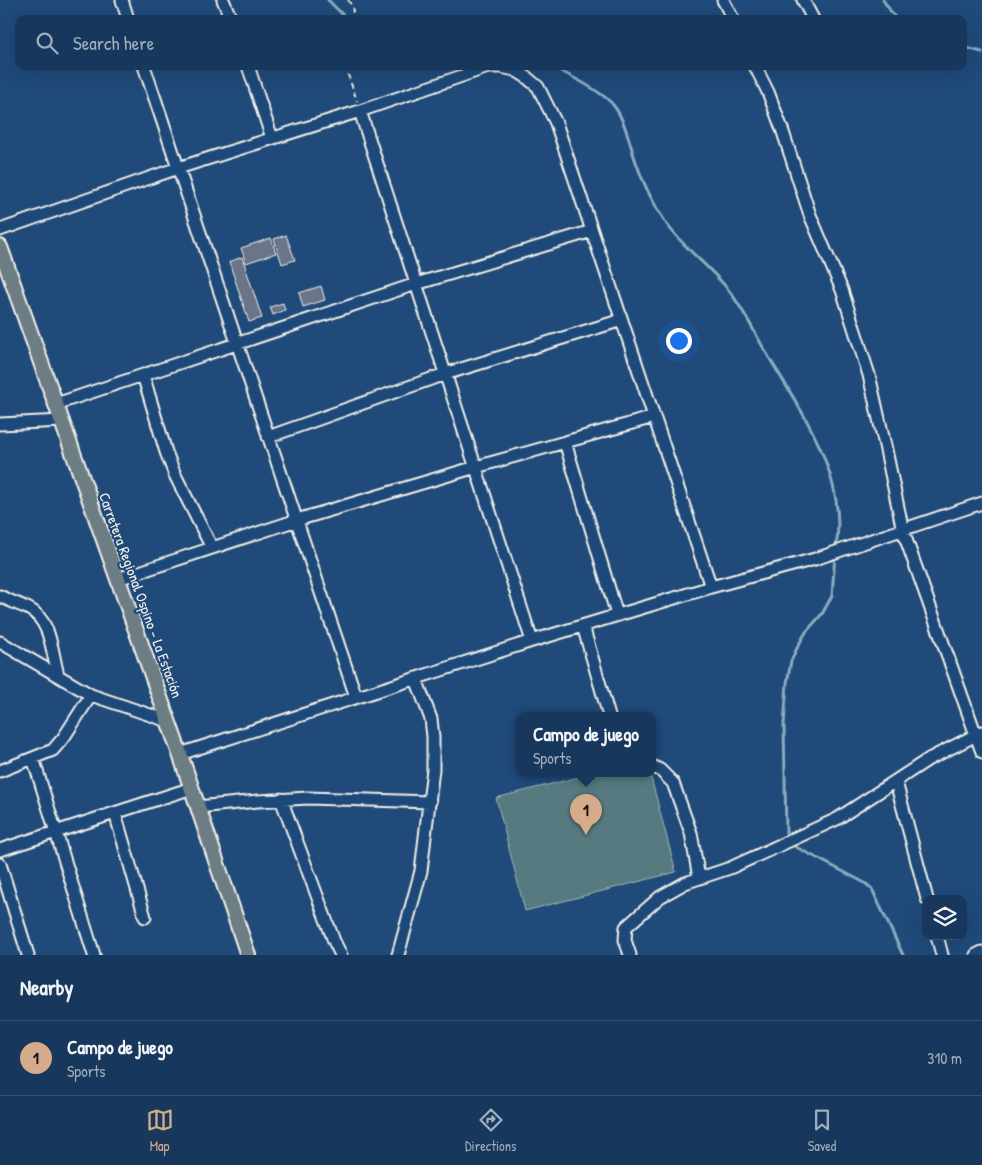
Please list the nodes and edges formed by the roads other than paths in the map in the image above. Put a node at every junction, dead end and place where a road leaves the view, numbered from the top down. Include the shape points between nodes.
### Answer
1 (122, 0) edge
2 (224, 0) edge
3 (724, 0) edge
4 (803, 0) edge
5 (127, 15) edge
6 (229, 15) edge
7 (731, 15) edge
8 (811, 15) edge
9 (145, 70) edge
10 (249, 70) edge
11 (479, 70) edge
12 (514, 70) edge
13 (757, 70) edge
14 (360, 111) junction
15 (272, 138) junction
16 (178, 168) junction
17 (0, 230) edge
18 (592, 231) junction
19 (0, 247) edge
20 (416, 284) junction
21 (622, 320) junction
22 (237, 344) junction
23 (445, 374) junction
24 (143, 375) junction
25 (56, 404) junction
26 (654, 417) junction
27 (62, 421) junction
28 (0, 424) edge
29 (268, 437) junction
30 (565, 442) junction
31 (476, 467) junction
32 (982, 503) edge
33 (297, 520) junction
34 (903, 530) junction
35 (212, 548) junction
36 (118, 579) junction
37 (711, 587) junction
38 (0, 596) edge
39 (617, 615) junction
40 (582, 626) junction
41 (532, 641) junction
42 (0, 642) edge
43 (58, 675) junction
44 (416, 679) junction
45 (91, 695) junction
46 (356, 697) junction
47 (608, 712) edge
48 (168, 721) junction
49 (979, 734) edge
50 (982, 752) edge
51 (180, 754) junction
52 (33, 758) junction
53 (656, 768) edge
54 (0, 771) edge
55 (896, 782) junction
56 (192, 788) junction
57 (281, 800) junction
58 (430, 802) junction
59 (198, 807) junction
60 (115, 813) junction
61 (55, 833) junction
62 (0, 850) edge
63 (0, 864) edge
64 (698, 878) junction
65 (926, 895) edge
66 (145, 917) dead end
67 (938, 940) edge
68 (982, 952) edge
69 (28, 955) edge
70 (94, 955) edge
71 (248, 955) edge
72 (341, 955) edge
73 (398, 955) edge
74 (630, 955) edge
75 (942, 955) edge
76 (976, 955) edge

1 - 5 street
2 - 6 street
3 - 7 street
4 - 8 street
9 - 16 street
10 - 15 street
11 - 14 street
12 - 18 street via 538,87 556,123
13 - 34 street via 782,128 810,215 842,290 876,403
14 - 15 street
14 - 20 street
15 - 16 street
16 - 17 street
16 - 22 street
18 - 20 street
18 - 21 street
19 - 25 main road, Carretera Regional Ospino - La Estación
20 - 22 street
20 - 23 street
21 - 23 street
21 - 26 street
22 - 24 street
22 - 29 street
23 - 29 street
23 - 31 street
24 - 25 street
24 - 35 street via 175,475
25 - 27 main road, Carretera Regional Ospino - La Estación
26 - 30 street
26 - 37 street
27 - 28 street
27 - 36 main road, Carretera Regional Ospino - La Estación
29 - 33 street
30 - 31 street
30 - 39 street
31 - 33 street
31 - 41 street
32 - 34 street
33 - 35 street
33 - 46 street
34 - 37 street
34 - 49 street
35 - 36 street
36 - 48 main road, Carretera Regional Ospino - La Estación
37 - 39 street
38 - 43 street via 39,616 49,638
39 - 40 street
40 - 41 street
40 - 47 street
41 - 44 street
42 - 43 street
43 - 45 street
44 - 46 street
44 - 58 street via 433,737
45 - 48 street
45 - 52 street via 58,745
46 - 51 street
48 - 51 main road, Carretera Regional Ospino - La Estación
49 - 50 street
49 - 55 street via 929,759
51 - 56 main road, Carretera Regional Ospino - La Estación
52 - 54 street
52 - 61 street
53 - 64 street via 673,783 691,833
55 - 64 street via 837,819 730,868
55 - 65 street
56 - 59 main road, Carretera Regional Ospino - La Estación
56 - 60 street
57 - 58 street
57 - 59 street
57 - 72 street
58 - 73 street via 421,871
59 - 71 main road, Carretera Regional Ospino - La Estación
60 - 61 street
60 - 66 street
61 - 62 street
61 - 70 street
63 - 69 street
64 - 74 street via 660,897 626,927 625,940
67 - 75 street
68 - 76 street

